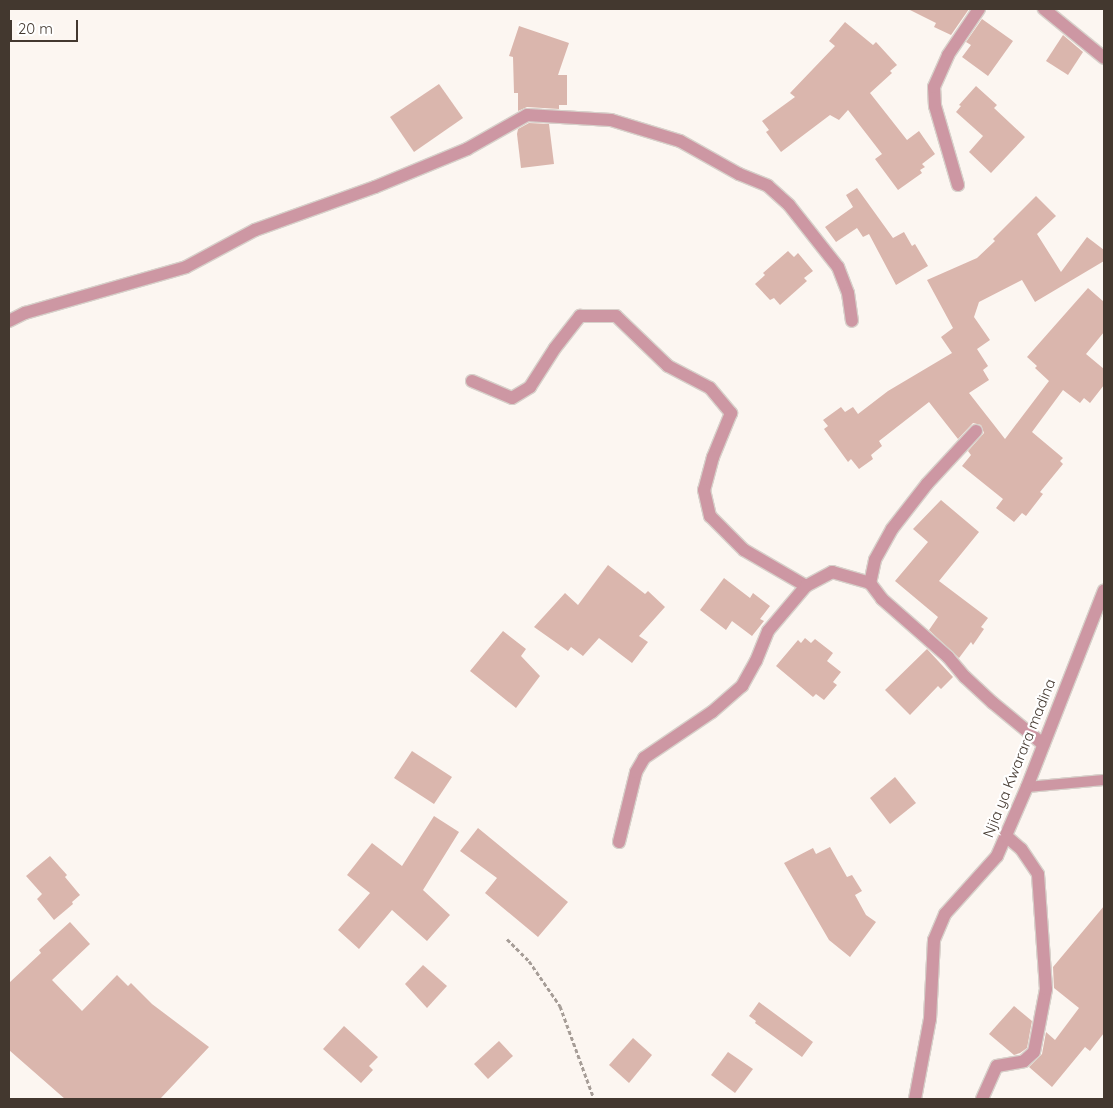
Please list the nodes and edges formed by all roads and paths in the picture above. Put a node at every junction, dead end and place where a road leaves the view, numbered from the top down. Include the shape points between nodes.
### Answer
1 (979, 9) edge
2 (1044, 9) edge
3 (1104, 58) edge
4 (958, 185) dead end
5 (9, 321) edge
6 (852, 321) dead end
7 (472, 381) dead end
8 (976, 430) dead end
9 (870, 583) junction
10 (806, 586) junction
11 (1104, 591) edge
12 (1043, 744) junction
13 (1104, 780) edge
14 (1027, 787) junction
15 (1006, 836) junction
16 (619, 842) dead end
17 (507, 939) dead end
18 (594, 1099) edge
19 (915, 1099) edge
20 (982, 1099) edge

1 - 4 street via 948,55 934,87 934,106
2 - 3 street
5 - 6 street via 25,313 186,267 255,230 468,149 527,115 611,120 680,141 739,174 768,186 789,204 838,267 848,293
7 - 10 street via 512,398 530,387 580,316 616,316 668,366 710,388 730,413 704,490 710,516 744,550
8 - 9 street via 892,529 875,560
9 - 10 street via 832,572
9 - 12 street via 882,599 948,657 965,678
10 - 16 street via 768,631 742,686 712,712 644,758 636,772
11 - 12 street, Njia ya Kwarara madina
12 - 14 street, Njia ya Kwarara madina
13 - 14 lane
14 - 15 street, Njia ya Kwarara madina
15 - 19 street, Njia ya Kwarara madina via 997,856 945,914 934,940 930,1019
15 - 20 street via 1021,848 1038,874 1046,989 1034,1052 1024,1061 997,1066
17 - 18 path via 529,961 560,1006

